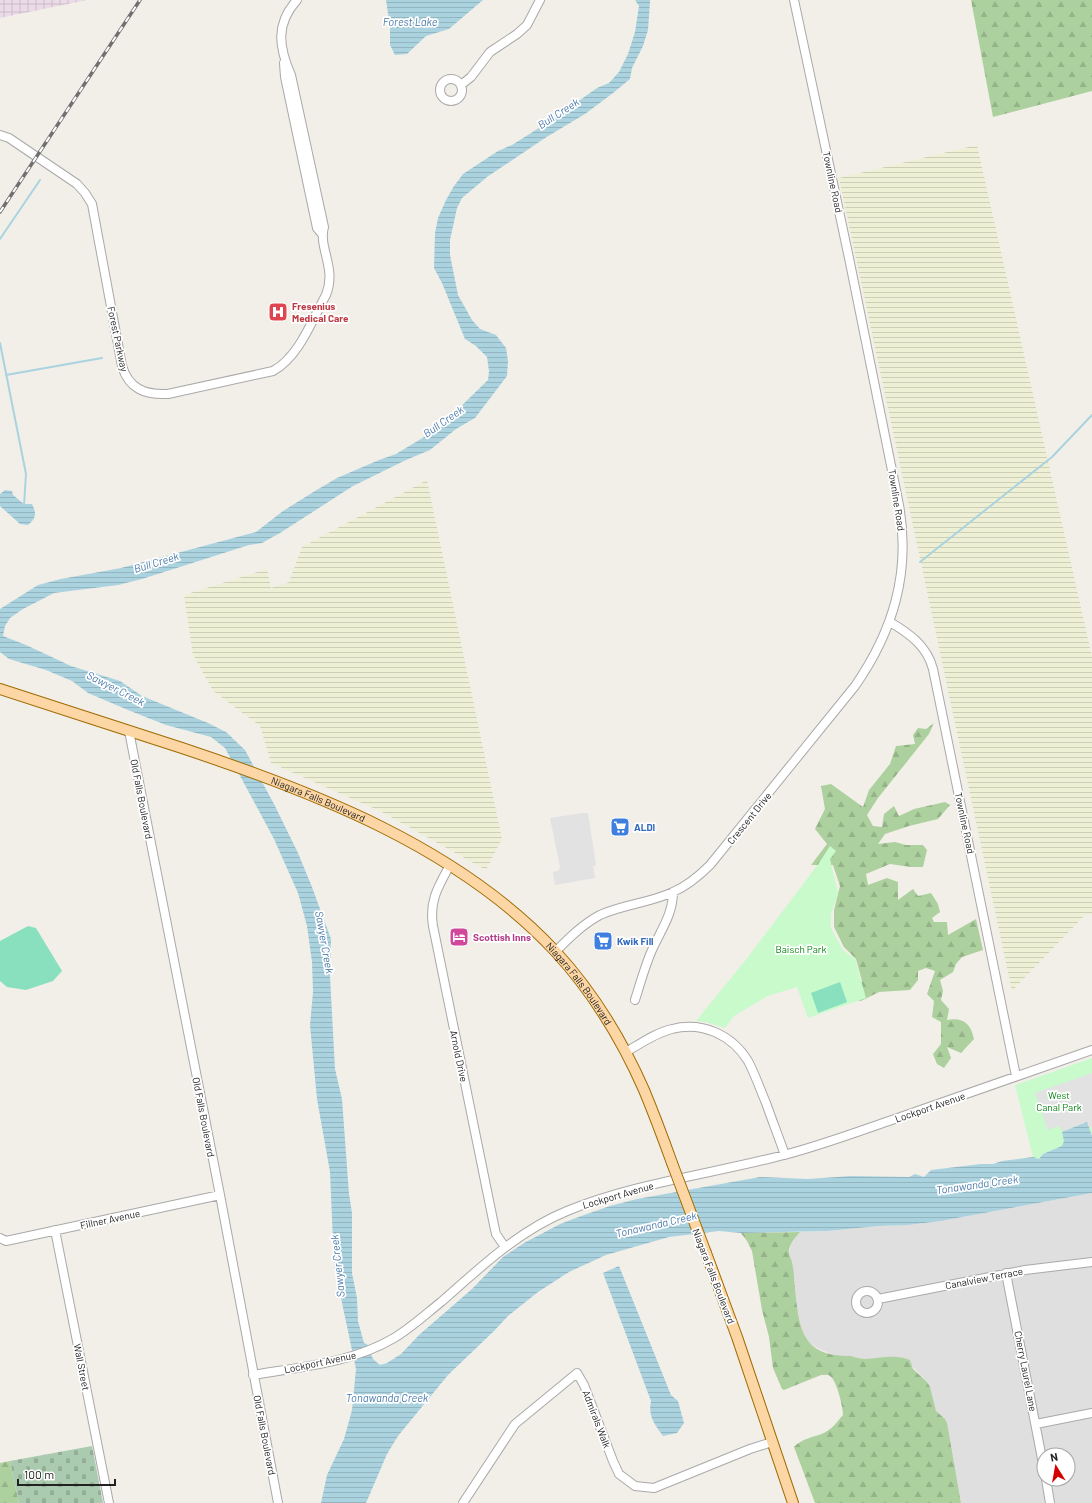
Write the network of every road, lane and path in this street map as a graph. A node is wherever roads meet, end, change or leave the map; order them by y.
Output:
1 (297, 0) edge
2 (540, 0) edge
3 (794, 0) edge
4 (461, 85) dead end
5 (0, 135) edge
6 (890, 622) junction
7 (0, 689) edge
8 (129, 731) junction
9 (450, 865) junction
10 (673, 892) junction
11 (555, 952) junction
12 (635, 1000) dead end
13 (1092, 1050) edge
14 (626, 1052) junction
15 (1016, 1076) junction
16 (785, 1155) junction
17 (220, 1195) junction
18 (55, 1230) junction
19 (0, 1238) edge
20 (505, 1247) junction
21 (1092, 1262) edge
22 (1006, 1273) junction
23 (878, 1299) dead end
24 (253, 1375) junction
25 (1092, 1412) edge
26 (1036, 1424) junction
27 (772, 1442) junction
28 (1040, 1447) edge
29 (1047, 1487) edge
30 (109, 1503) edge
31 (278, 1503) edge
32 (463, 1503) edge
33 (793, 1503) edge
34 (1050, 1503) edge

1 - 5 street, Forest Parkway
2 - 4 street
3 - 6 street, Townline Road
6 - 10 street, Crescent Drive
6 - 15 street, Townline Road
7 - 8 main road, Niagara Falls Boulevard
8 - 9 main road, Niagara Falls Boulevard
8 - 17 street, Old Falls Boulevard
9 - 11 main road, Niagara Falls Boulevard
9 - 20 street, Arnold Drive
10 - 11 street, Crescent Drive
10 - 12 street
11 - 14 main road, Niagara Falls Boulevard
13 - 15 street, Lockport Avenue
14 - 16 street
14 - 27 main road, Niagara Falls Boulevard, bridge
15 - 16 street, Lockport Avenue
16 - 20 street, Lockport Avenue
17 - 18 street, Fillner Avenue
17 - 24 street, Old Falls Boulevard
18 - 19 street, Fillner Avenue
18 - 30 street, Wall Street
20 - 24 street, Lockport Avenue
21 - 22 street, Canalview Terrace
22 - 23 street, Canalview Terrace
22 - 26 street, Cherry Laurel Lane
24 - 31 street, Old Falls Boulevard
25 - 26 street
26 - 28 street, Cherry Laurel Lane
27 - 32 street, Admirals Walk
27 - 33 main road, Niagara Falls Boulevard
29 - 34 street

